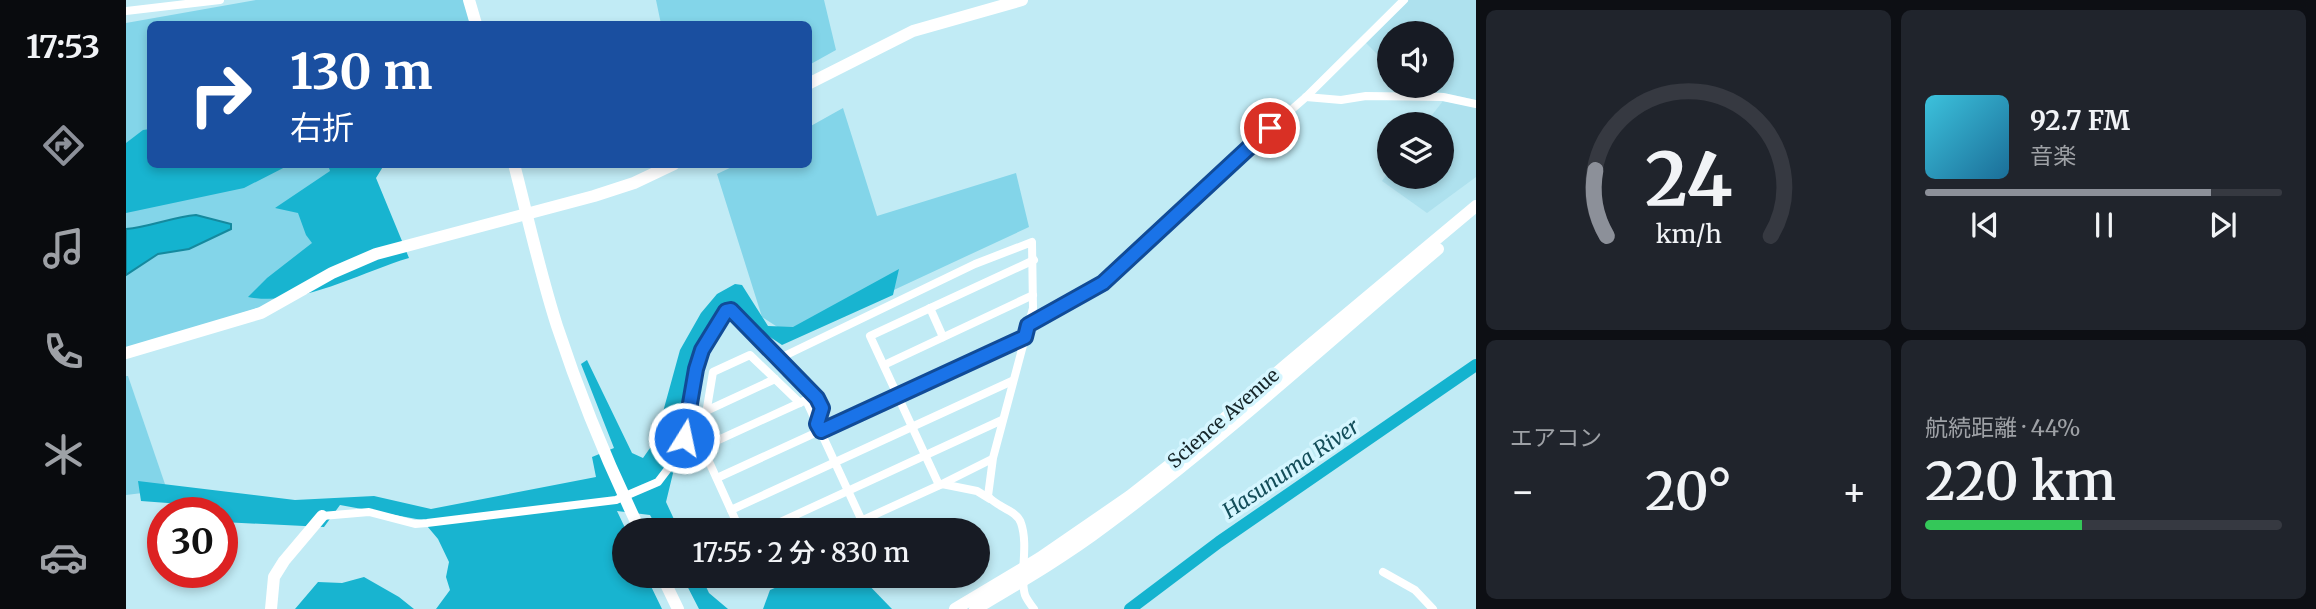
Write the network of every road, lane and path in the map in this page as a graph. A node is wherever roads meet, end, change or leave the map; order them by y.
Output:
1 (220, 0) edge
2 (469, 0) edge
3 (1022, 0) edge
4 (1404, 0) edge
5 (1004, 3) edge
6 (126, 11) edge
7 (475, 21) edge
8 (812, 82) edge
9 (1306, 97) junction
10 (1476, 104) edge
11 (515, 168) edge
12 (666, 168) edge
13 (1476, 206) edge
14 (527, 215) junction
15 (1476, 218) edge
16 (1034, 260) junction
17 (1033, 295) junction
18 (930, 308) junction
19 (1028, 325) junction
20 (943, 337) junction
21 (1025, 337) junction
22 (126, 353) edge
23 (778, 359) junction
24 (884, 365) junction
25 (775, 379) junction
26 (1012, 381) junction
27 (898, 395) junction
28 (800, 403) junction
29 (706, 411) junction
30 (1002, 420) junction
31 (819, 427) junction
32 (912, 427) junction
33 (703, 447) junction
34 (925, 456) junction
35 (992, 460) junction
36 (835, 462) junction
37 (717, 478) junction
38 (940, 485) junction
39 (849, 491) junction
40 (624, 497) junction
41 (990, 500) junction
42 (731, 510) junction
43 (322, 516) joint
44 (634, 518) edge
45 (735, 518) edge
46 (789, 518) edge
47 (861, 518) edge
48 (866, 518) edge
49 (1383, 572) dead end
50 (1025, 573) junction
51 (668, 588) edge
52 (271, 609) edge
53 (678, 609) edge
54 (955, 609) edge
55 (975, 609) edge
56 (1034, 609) edge
57 (1433, 609) edge

1 - 6 street
2 - 7 street
3 - 5 street
4 - 9 street
5 - 8 street
9 - 10 street
9 - 19 street
11 - 14 street
12 - 14 street
13 - 50 street, Science Avenue
14 - 22 street
14 - 40 street
15 - 50 street, Science Avenue
16 - 17 street
16 - 18 street
16 - 23 street
17 - 19 street
17 - 20 street
18 - 20 street
18 - 24 street
19 - 21 street
20 - 24 street
21 - 26 street
21 - 27 street
23 - 31 street
23 - 40 street
24 - 27 street
25 - 28 street
25 - 29 street
25 - 29 street
26 - 30 street
26 - 32 street
27 - 31 street
27 - 32 street
28 - 31 street
28 - 33 street
29 - 33 street
30 - 34 street
30 - 35 street
31 - 36 street
31 - 37 street
32 - 34 street
32 - 36 street
33 - 37 street
34 - 38 street
34 - 39 street
35 - 38 street
35 - 41 street
36 - 39 street
36 - 42 street
37 - 42 street
38 - 41 street
38 - 48 street
39 - 46 street
39 - 47 street
40 - 43 street
40 - 44 street
41 - 50 street
42 - 45 street
43 - 52 street
49 - 57 street
50 - 54 street, Science Avenue
50 - 55 street, Science Avenue
50 - 56 street
51 - 53 street

